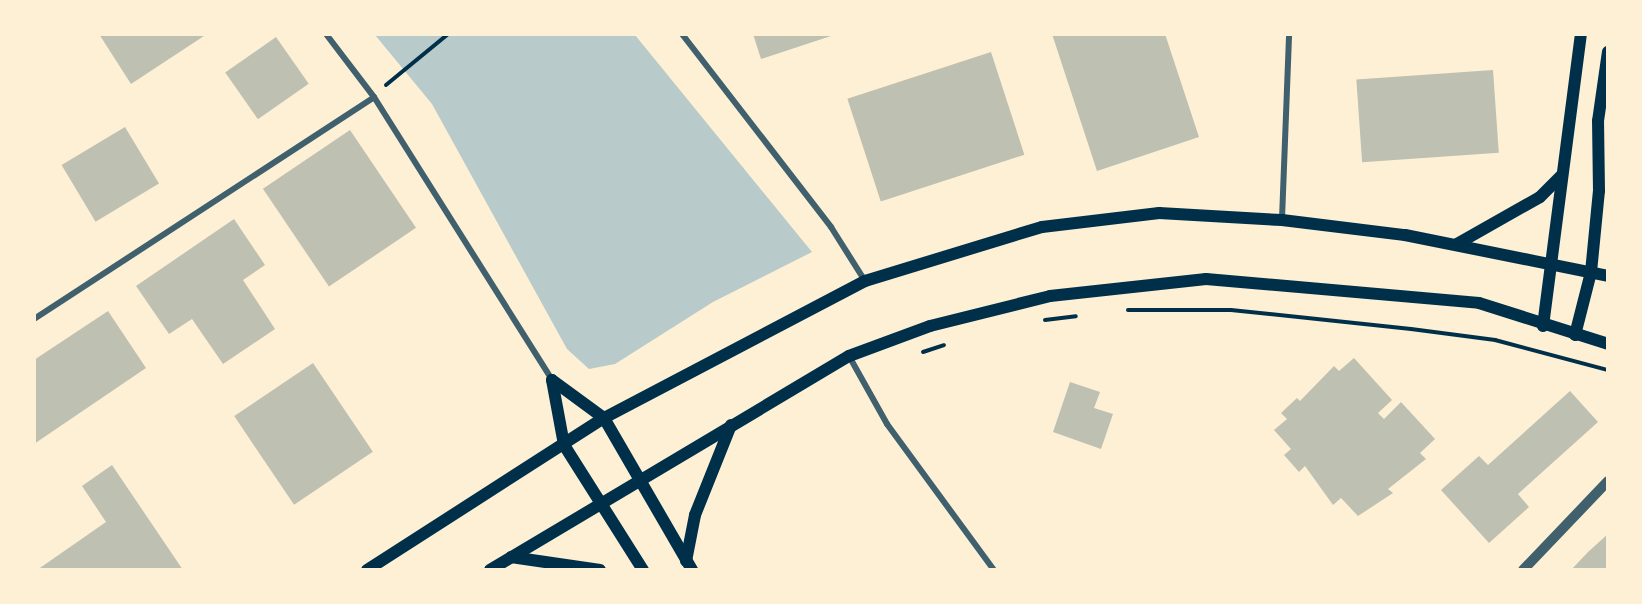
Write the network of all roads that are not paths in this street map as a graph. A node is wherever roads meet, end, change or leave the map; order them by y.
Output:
1 (326, 34) edge
2 (682, 34) edge
3 (1289, 34) edge
4 (1581, 34) edge
5 (1608, 52) edge
6 (374, 97) junction
7 (1561, 176) junction
8 (1599, 191) junction
9 (1608, 207) edge
10 (1282, 220) junction
11 (1457, 244) junction
12 (1552, 263) junction
13 (1591, 272) junction
14 (1608, 276) edge
15 (865, 281) junction
16 (34, 319) edge
17 (1543, 326) junction
18 (1575, 334) junction
19 (1608, 344) edge
20 (849, 356) junction
21 (552, 380) junction
22 (604, 418) junction
23 (731, 425) junction
24 (564, 445) junction
25 (640, 480) junction
26 (1608, 481) edge
27 (600, 503) junction
28 (511, 557) junction
29 (689, 565) edge
30 (367, 570) edge
31 (490, 570) edge
32 (600, 570) edge
33 (643, 570) edge
34 (994, 570) edge
35 (1523, 570) edge

1 - 6 street
2 - 15 street
3 - 10 street
4 - 7 main road
5 - 8 main road
6 - 16 street
6 - 21 street
7 - 11 main road
7 - 12 main road
8 - 9 main road
8 - 13 main road
10 - 11 main road
10 - 15 main road
11 - 12 main road
12 - 13 main road
12 - 17 main road
13 - 14 main road
13 - 18 main road
15 - 22 main road
17 - 18 main road
17 - 20 main road
18 - 19 main road
20 - 23 main road
20 - 34 street
21 - 22 main road
21 - 24 main road
22 - 24 main road
22 - 25 main road
23 - 25 main road
23 - 29 main road
24 - 27 main road
24 - 30 main road
25 - 27 main road
25 - 29 main road
26 - 35 street
27 - 28 main road
27 - 33 main road
28 - 31 main road
28 - 32 main road

